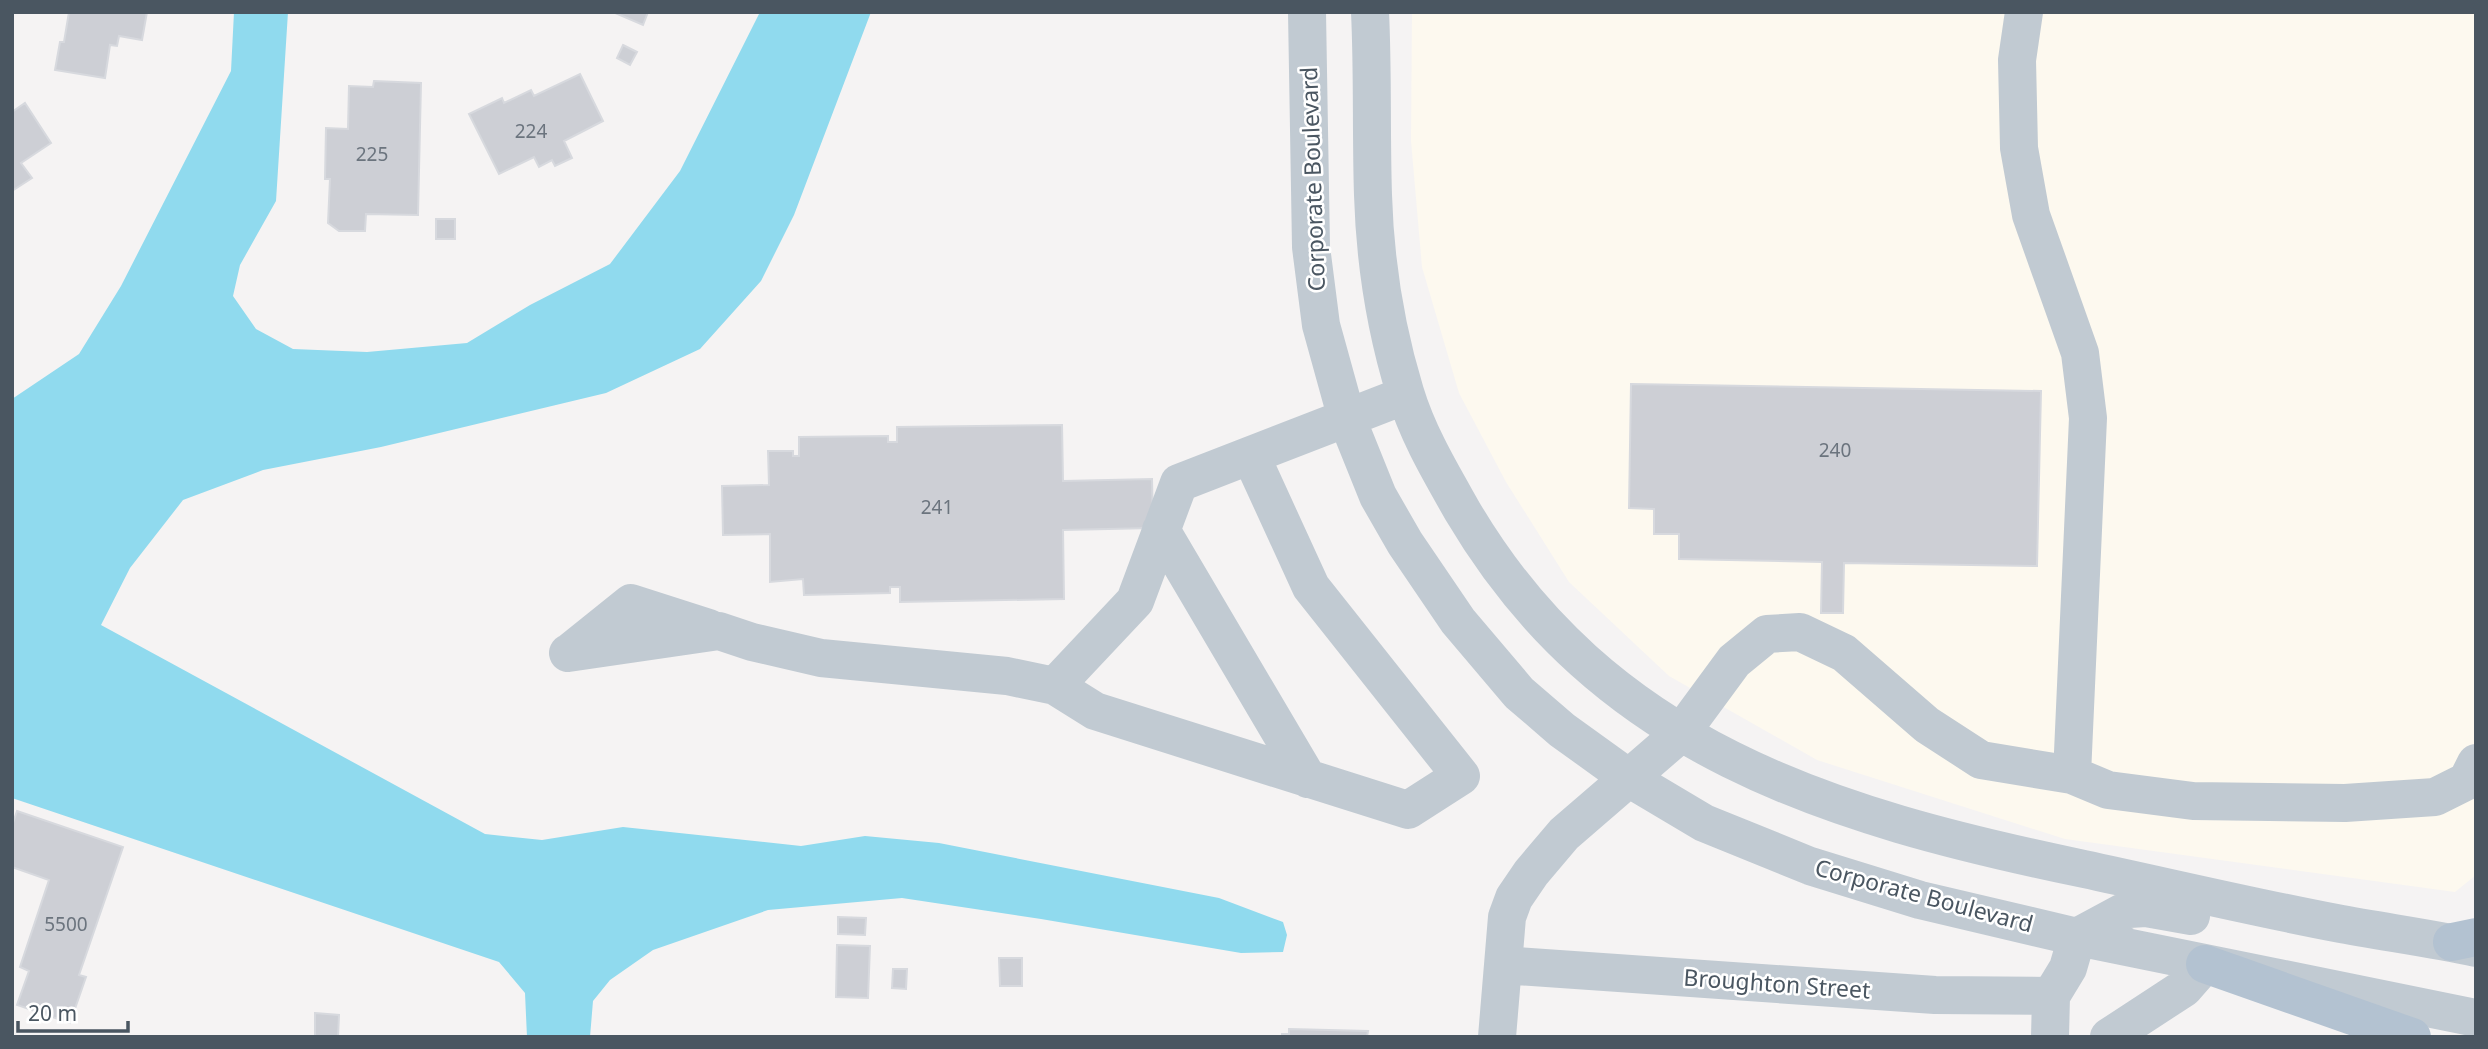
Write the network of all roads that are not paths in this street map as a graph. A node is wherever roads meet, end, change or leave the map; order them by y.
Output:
1 (1307, 12) edge
2 (1370, 12) edge
3 (2024, 12) edge
4 (1406, 395) junction
5 (1347, 419) junction
6 (1251, 456) junction
7 (1161, 530) junction
8 (719, 631) dead end
9 (1055, 686) junction
10 (1681, 733) junction
11 (2476, 763) edge
12 (2072, 775) junction
13 (1308, 779) junction
14 (1630, 779) junction
15 (2336, 923) junction
16 (2077, 937) junction
17 (2468, 942) edge
18 (2205, 964) junction
19 (1503, 965) junction
20 (2051, 996) junction
21 (2476, 1018) edge
22 (1497, 1037) edge
23 (2050, 1037) edge
24 (2109, 1037) edge
25 (2412, 1037) edge

1 - 5 street, Corporate Boulevard
2 - 4 street
3 - 12 street
4 - 5 street
4 - 10 street
5 - 6 street
5 - 14 street, Corporate Boulevard
6 - 7 street
6 - 13 street
7 - 9 street
7 - 13 street
8 - 9 street
9 - 13 street
10 - 12 street
10 - 14 street
10 - 15 street
11 - 12 street
14 - 16 street, Corporate Boulevard
14 - 19 street
15 - 16 street
15 - 17 street
16 - 18 street, Corporate Boulevard
16 - 20 street
18 - 21 street, Corporate Boulevard
18 - 24 street
18 - 25 main road
19 - 20 street, Broughton Street
19 - 22 street
20 - 23 street

